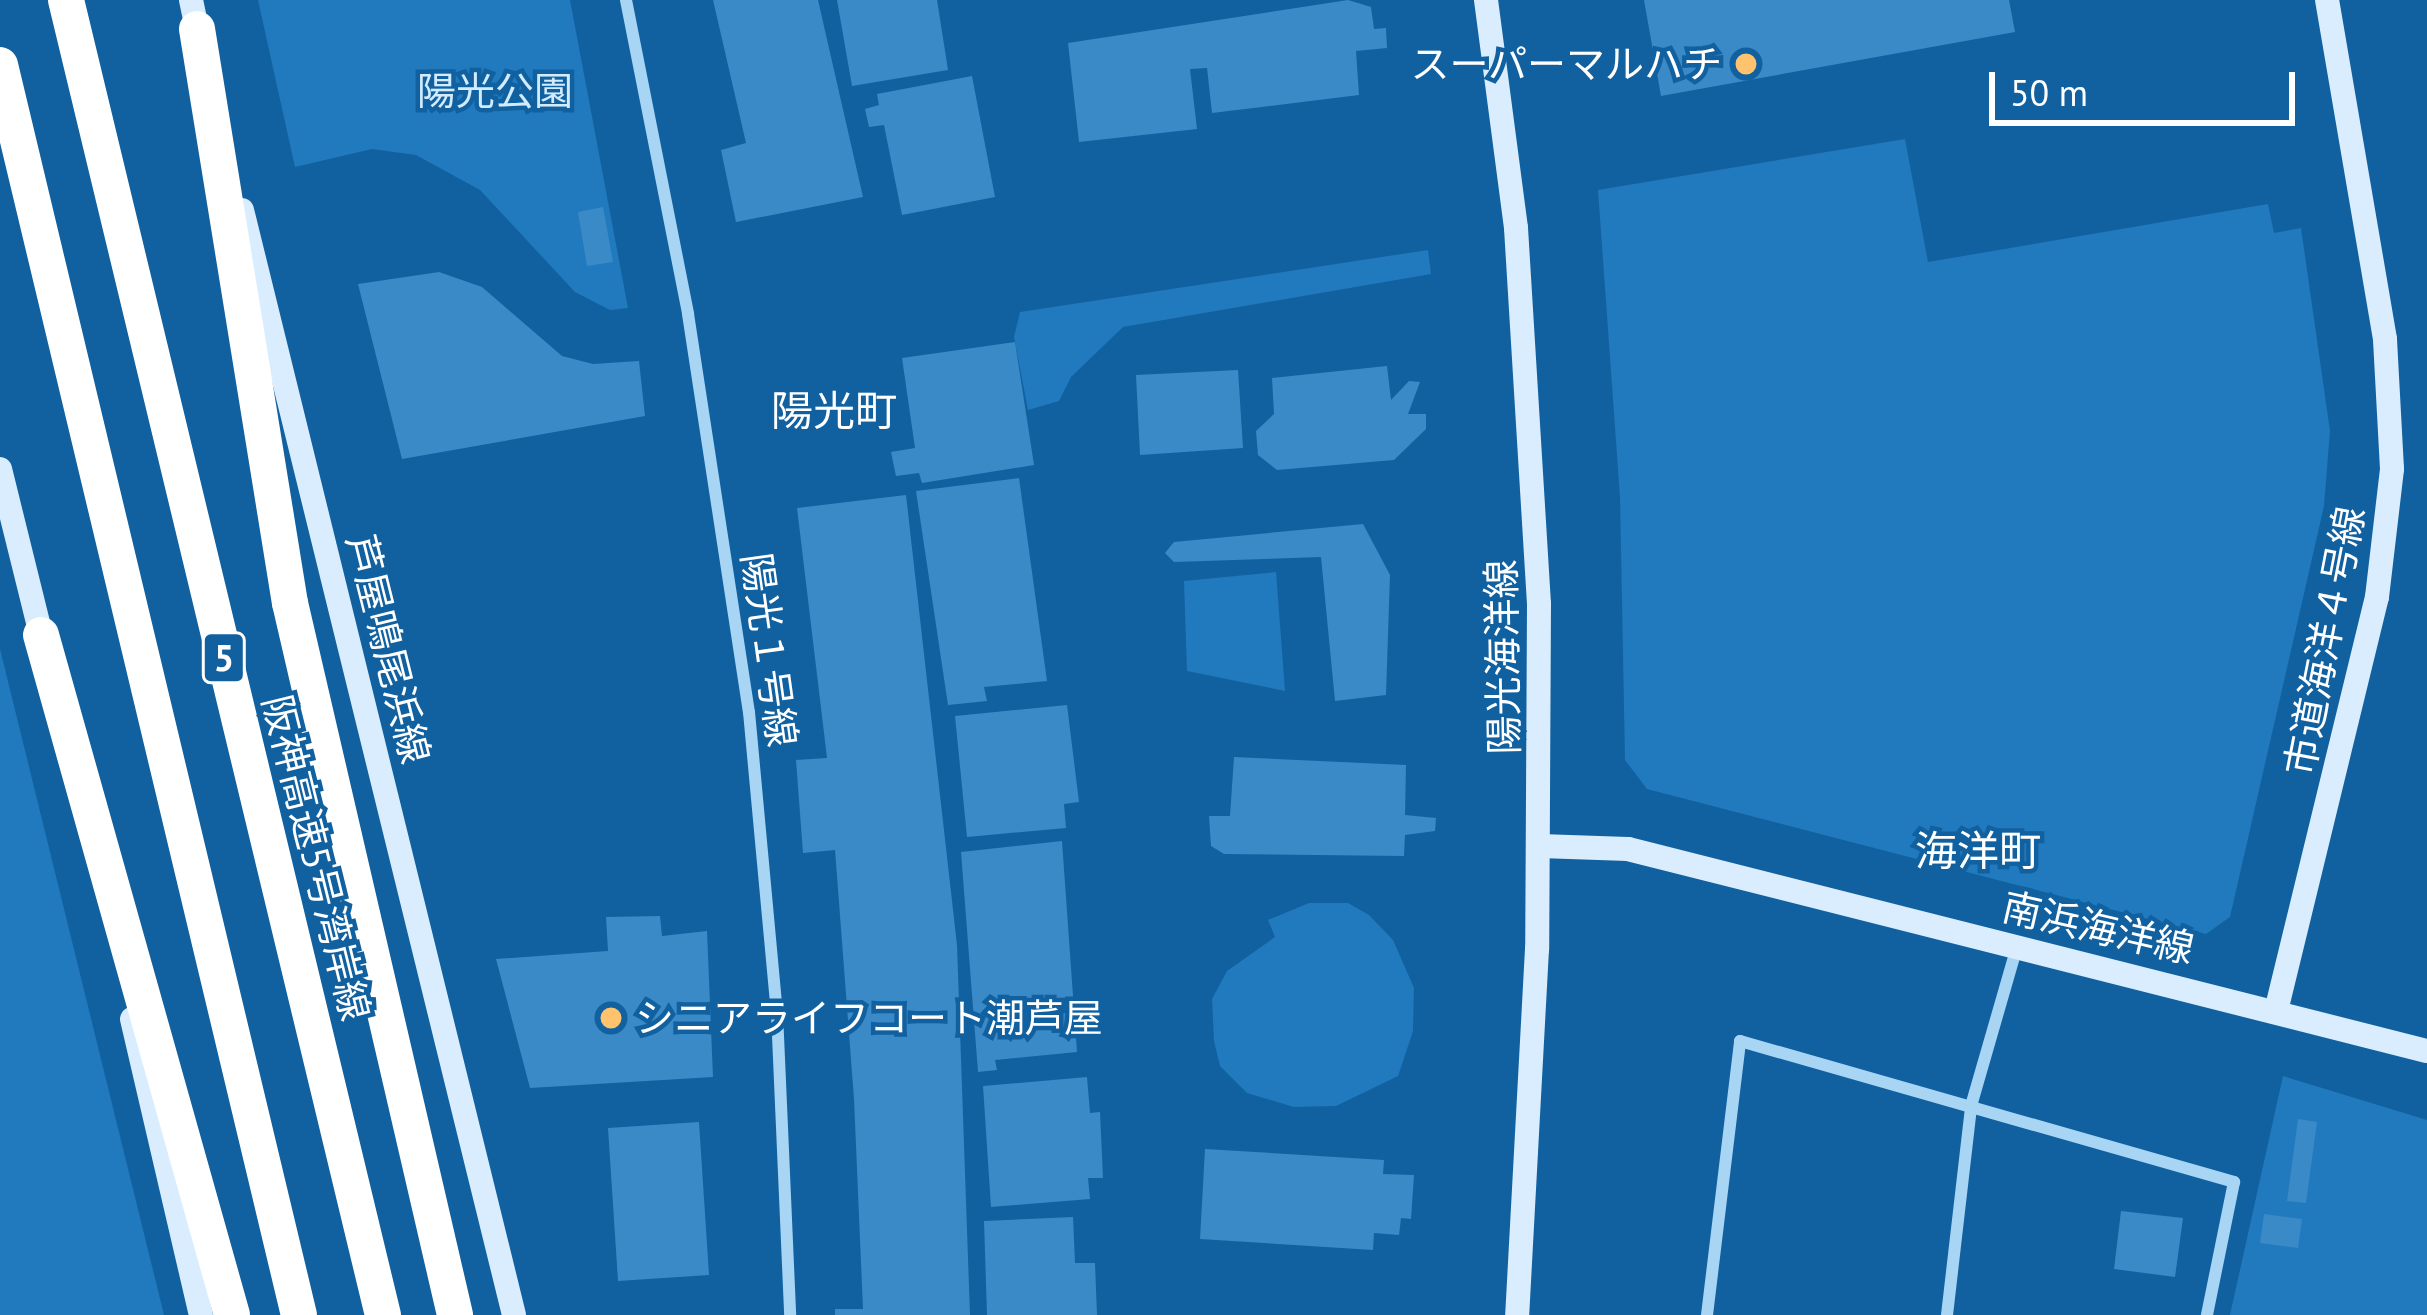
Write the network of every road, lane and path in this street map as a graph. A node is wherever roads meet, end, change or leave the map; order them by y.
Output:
1 (66, 0) edge
2 (626, 0) edge
3 (1486, 0) edge
4 (2327, 0) edge
5 (194, 15) edge
6 (0, 65) edge
7 (0, 469) edge
8 (41, 635) junction
9 (1540, 846) junction
10 (2017, 947) junction
11 (2277, 1007) junction
12 (2427, 1051) edge
13 (1971, 1106) junction
14 (201, 1315) edge
15 (232, 1315) edge
16 (298, 1315) edge
17 (383, 1315) edge
18 (455, 1315) edge
19 (514, 1315) edge
20 (790, 1315) edge
21 (1517, 1315) edge
22 (1707, 1315) edge
23 (1948, 1315) edge
24 (2207, 1315) edge

1 - 17 highway, 阪神高速5号湾岸線 / 5
2 - 20 street, 陽光１号線
3 - 9 street, 陽光海洋線
4 - 11 street, 市道海洋４号線
5 - 18 highway, 5
5 - 19 street, 芦屋鳴尾浜線
6 - 16 highway, 5
7 - 8 street
8 - 14 street
8 - 15 highway
9 - 10 street, 南浜海洋線
9 - 21 street, 陽光海洋線
10 - 11 street, 南浜海洋線
10 - 13 street
11 - 12 street, 南浜海洋線
13 - 22 street
13 - 23 street
13 - 24 street

